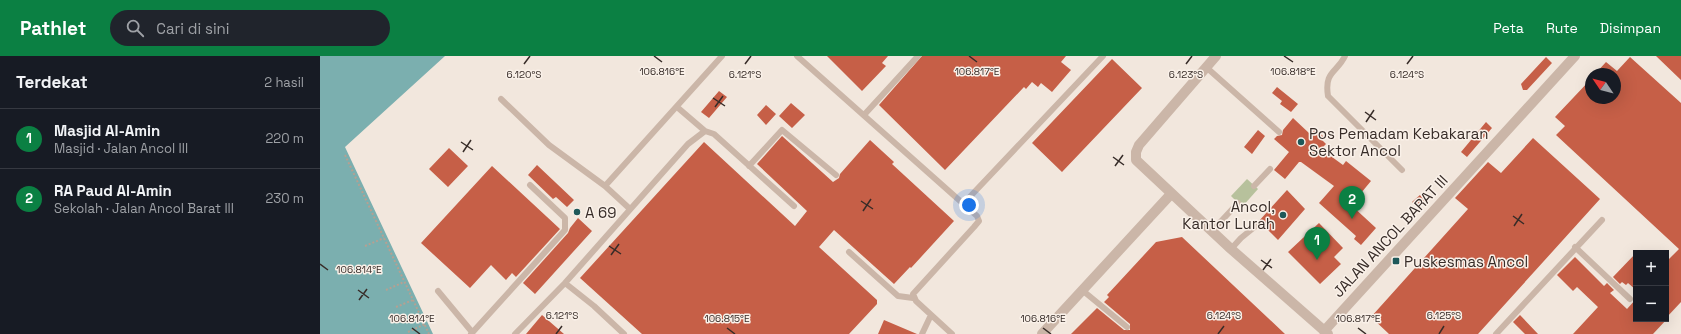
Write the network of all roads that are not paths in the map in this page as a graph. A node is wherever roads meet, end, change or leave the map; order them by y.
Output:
1 (722, 56) edge
2 (797, 56) edge
3 (918, 56) edge
4 (1103, 56) edge
5 (1216, 56) edge
6 (1345, 56) edge
7 (1576, 56) edge
8 (1206, 67) junction
9 (500, 99) dead end
10 (677, 106) junction
11 (864, 115) junction
12 (704, 131) junction
13 (1279, 132) dead end
14 (749, 166) junction
15 (1270, 169) dead end
16 (1402, 170) dead end
17 (836, 175) dead end
18 (530, 185) dead end
19 (605, 186) junction
20 (1254, 186) dead end
21 (1171, 194) junction
22 (964, 203) junction
23 (1238, 203) dead end
24 (794, 206) dead end
25 (630, 209) junction
26 (1602, 220) dead end
27 (1257, 225) dead end
28 (1212, 231) junction
29 (1575, 247) junction
30 (1231, 249) junction
31 (849, 252) dead end
32 (565, 283) junction
33 (1082, 290) junction
34 (438, 291) dead end
35 (913, 298) junction
36 (1630, 299) dead end
37 (931, 316) junction
38 (1127, 327) dead end
39 (1326, 332) edge
40 (472, 333) edge
41 (515, 334) edge
42 (624, 334) edge
43 (922, 334) edge
44 (952, 334) edge
45 (1042, 334) edge
46 (1496, 334) edge

1 - 10 lane
2 - 11 lane
3 - 11 lane
4 - 22 lane
5 - 8 street
6 - 16 lane
7 - 39 street, JALAN ANCOL BARAT III
8 - 13 lane
8 - 21 street
9 - 19 lane
10 - 12 lane
10 - 19 lane
11 - 22 lane
12 - 14 lane
12 - 25 lane
14 - 17 lane
14 - 24 lane
15 - 20 lane
18 - 40 lane
19 - 25 lane
21 - 28 street
21 - 33 street
22 - 35 lane
23 - 28 lane
25 - 32 lane
26 - 29 lane
27 - 30 lane
28 - 30 street
29 - 36 lane
29 - 46 lane
30 - 39 street
31 - 35 lane
32 - 41 lane
32 - 42 lane
33 - 38 lane
33 - 45 street
34 - 40 lane
35 - 37 lane
37 - 43 lane
37 - 44 lane

